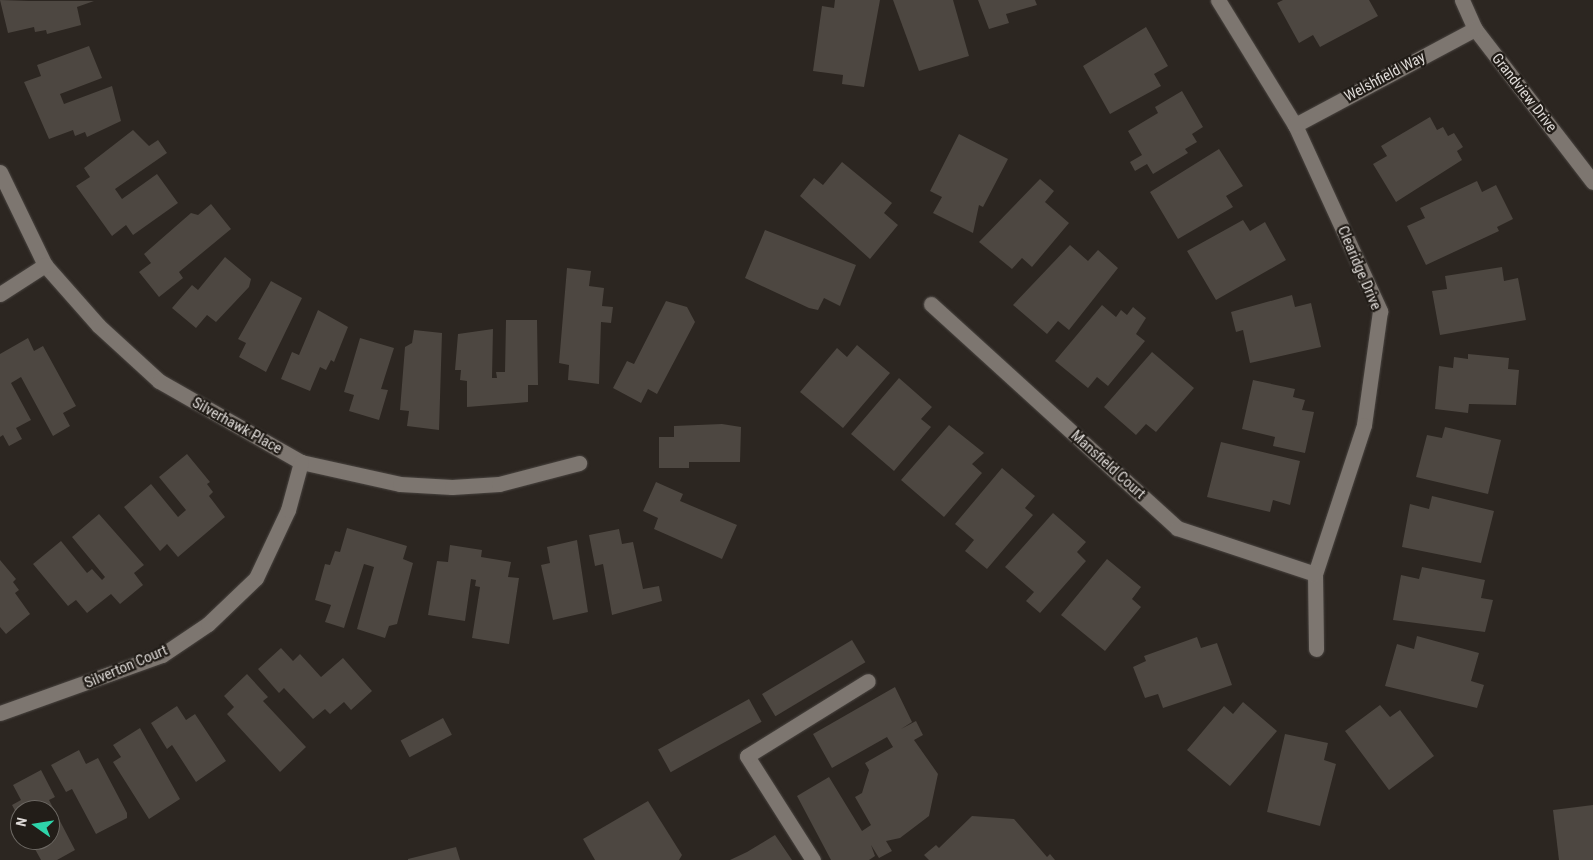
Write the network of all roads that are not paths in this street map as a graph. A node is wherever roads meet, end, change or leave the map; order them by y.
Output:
1 (1218, 0) edge
2 (1462, 0) edge
3 (1475, 29) junction
4 (1295, 124) junction
5 (0, 172) edge
6 (1593, 182) edge
7 (45, 265) junction
8 (0, 294) edge
9 (931, 304) dead end
10 (301, 462) junction
11 (579, 463) dead end
12 (1316, 574) junction
13 (1316, 649) dead end
14 (868, 681) dead end
15 (0, 713) edge
16 (813, 860) edge

1 - 4 street, Clearidge Drive
2 - 3 street, Grandview Drive
3 - 4 street, Welshfield Way
3 - 6 street, Grandview Drive
4 - 12 street, Clearidge Drive
5 - 7 street, Silverhawk Place
7 - 8 street
7 - 10 street, Silverhawk Place
9 - 12 street, Mansfield Court
10 - 11 street, Silverhawk Place
10 - 15 street, Silverton Court
12 - 13 street, Clearidge Drive
14 - 16 street

